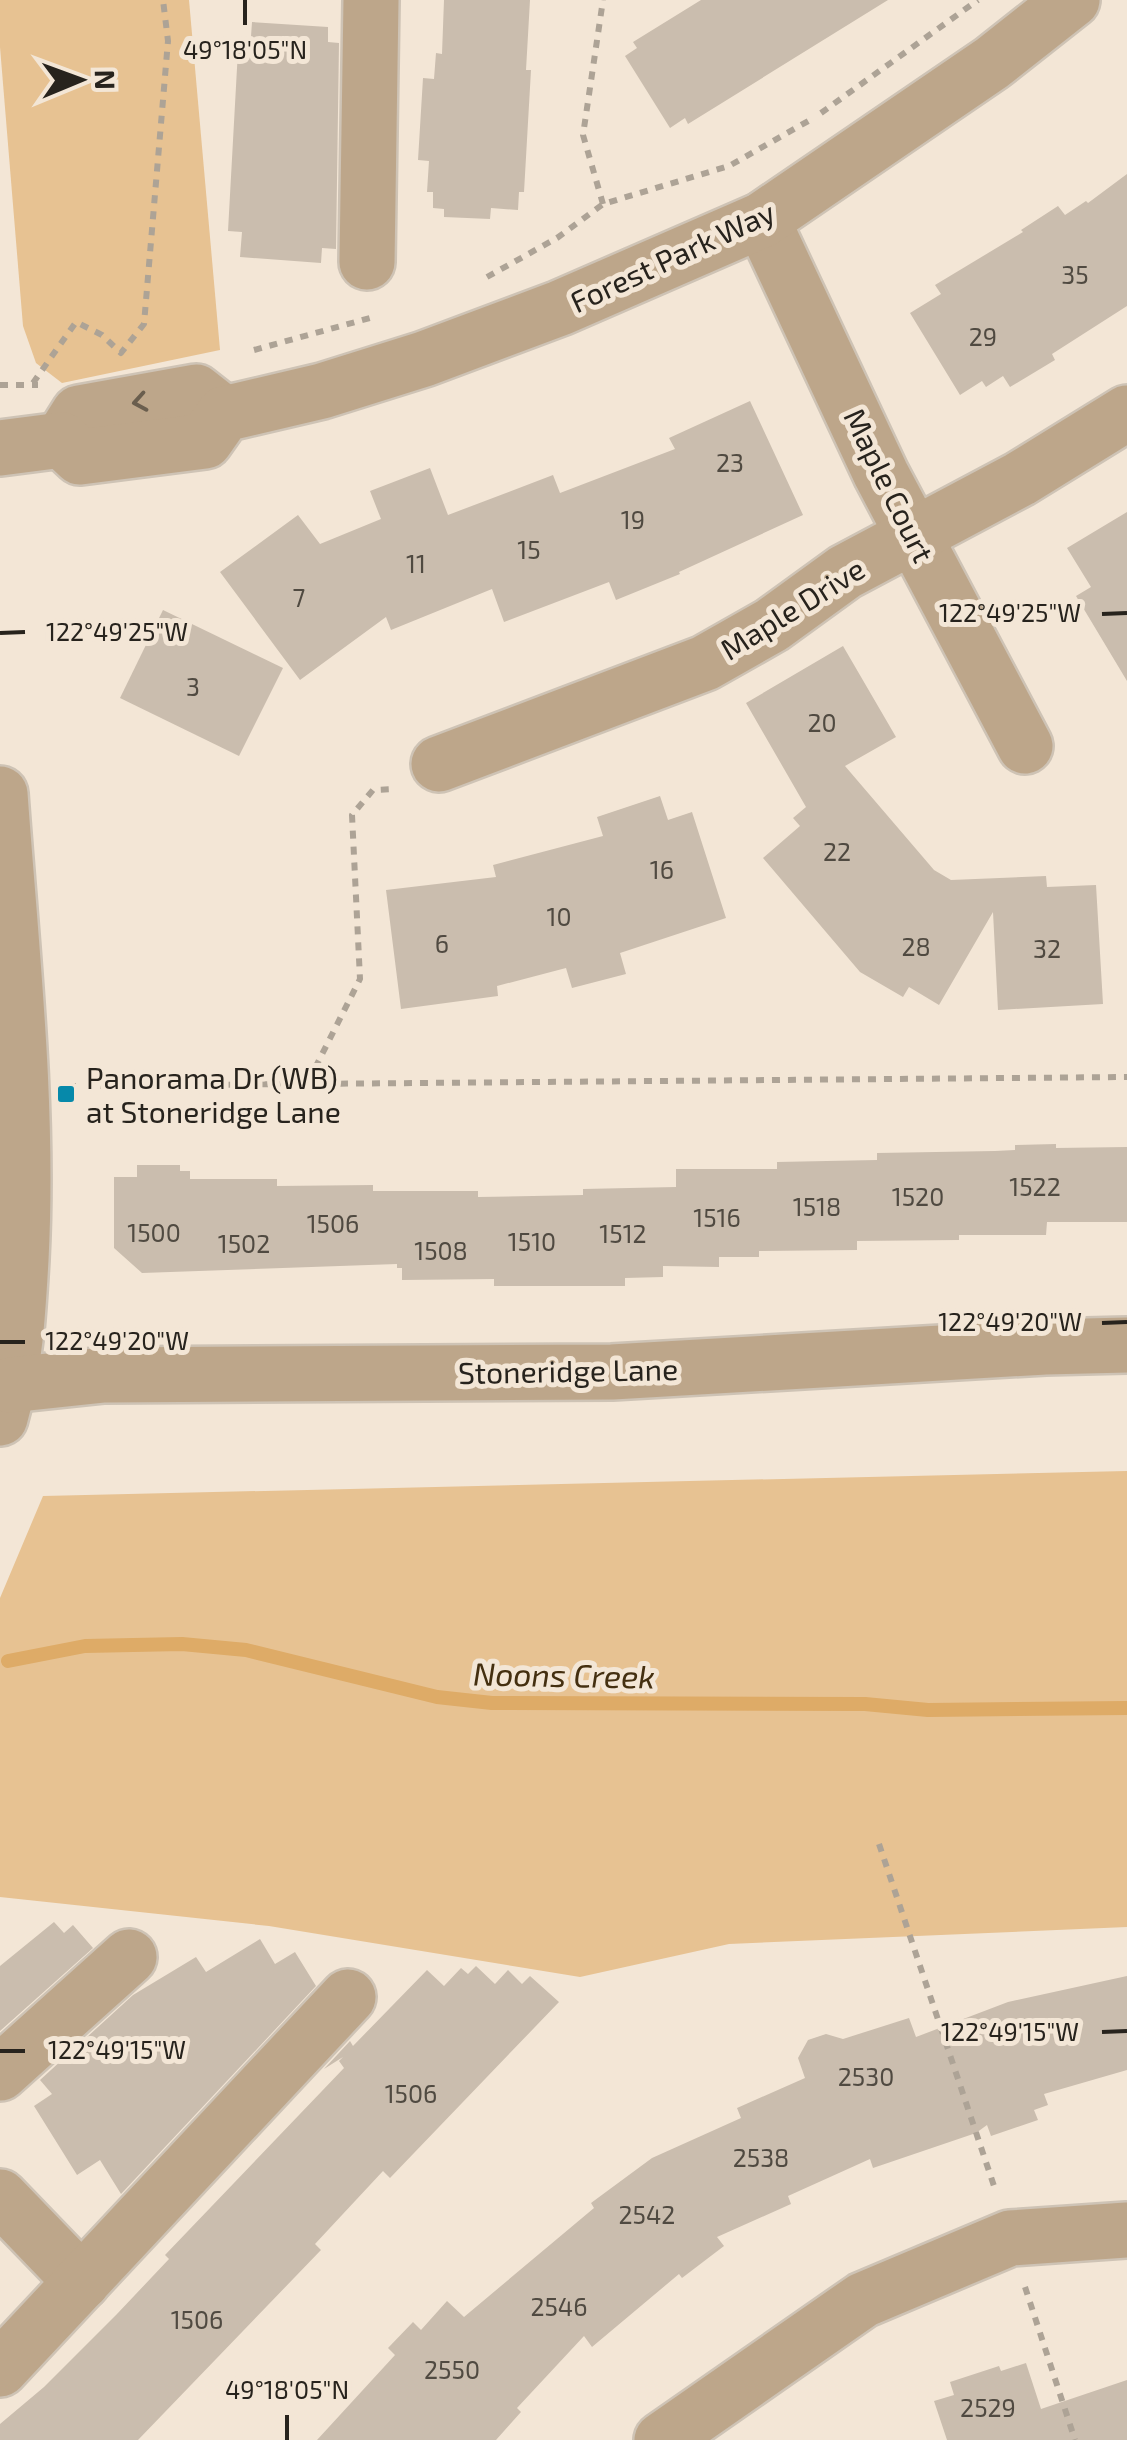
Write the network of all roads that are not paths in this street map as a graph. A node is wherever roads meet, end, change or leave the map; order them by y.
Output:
1 (372, 0) edge
2 (1072, 0) edge
3 (762, 220) junction
4 (366, 262) dead end
5 (1127, 413) edge
6 (0, 448) edge
7 (914, 536) junction
8 (1026, 746) dead end
9 (438, 764) road end
10 (0, 794) edge
11 (1127, 1346) edge
12 (5, 1402) edge
13 (129, 1957) dead end
14 (348, 1997) dead end
15 (0, 2073) edge
16 (0, 2197) edge
17 (1127, 2230) edge
18 (82, 2282) junction
19 (0, 2370) edge
20 (662, 2440) edge

1 - 4 street
2 - 3 street, Forest Park Way
3 - 6 street, Forest Park Way
3 - 7 street, Maple Court
5 - 7 street, Maple Drive
7 - 8 street, Maple Court
7 - 9 street, Maple Drive
10 - 12 street
11 - 12 street, Stoneridge Lane
13 - 15 street
14 - 18 street
16 - 18 street
17 - 20 street
18 - 19 street

